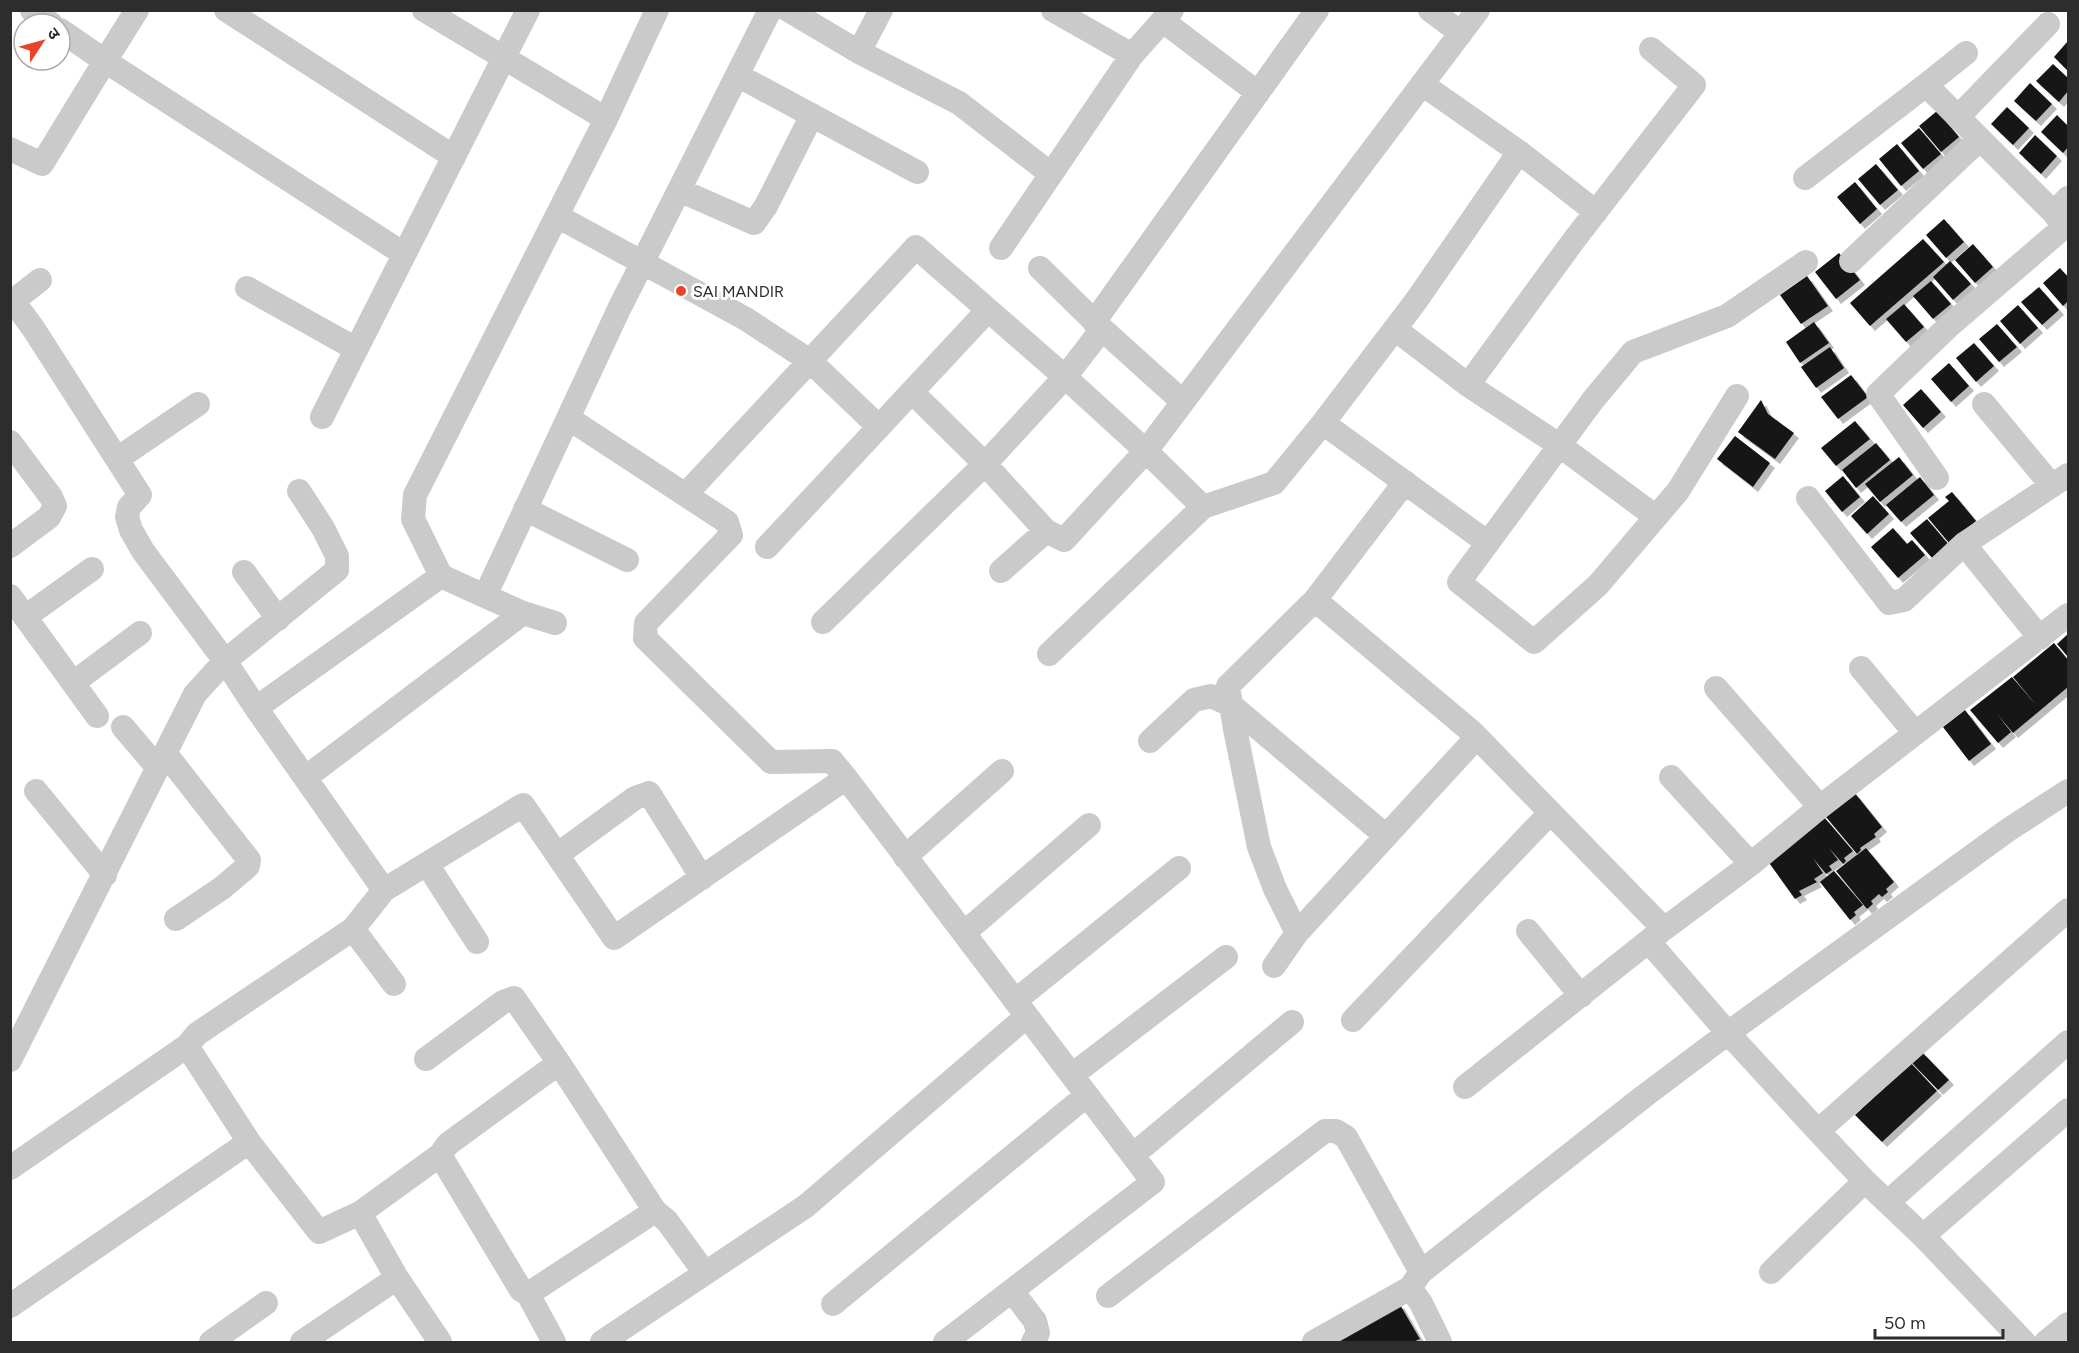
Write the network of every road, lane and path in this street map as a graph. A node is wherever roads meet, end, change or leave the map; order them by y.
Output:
1 (137, 10) edge
2 (226, 10) edge
3 (424, 10) edge
4 (528, 10) edge
5 (657, 10) edge
6 (770, 10) edge
7 (788, 10) edge
8 (881, 10) edge
9 (1053, 10) edge
10 (1317, 10) edge
11 (1430, 10) edge
12 (1478, 10) edge
13 (1168, 16) edge
14 (2048, 24) dead end
15 (1461, 33) junction
16 (72, 38) edge
17 (1651, 49) dead end
18 (859, 52) junction
19 (1966, 53) dead end
20 (1132, 55) junction
21 (504, 58) junction
22 (105, 61) junction
23 (737, 75) junction
24 (1422, 84) junction
25 (1926, 85) junction
26 (1258, 93) junction
27 (812, 115) junction
28 (1958, 117) junction
29 (606, 119) junction
30 (1980, 139) junction
31 (10, 149) edge
32 (1519, 152) junction
33 (453, 157) junction
34 (917, 171) dead end
35 (1051, 174) junction
36 (1806, 178) dead end
37 (679, 190) junction
38 (2061, 205) edge
39 (1596, 212) junction
40 (557, 216) junction
41 (1001, 248) dead end
42 (404, 254) junction
43 (1851, 261) dead end
44 (1806, 262) dead end
45 (643, 263) junction
46 (1040, 268) dead end
47 (40, 280) dead end
48 (247, 288) dead end
49 (12, 302) edge
50 (988, 310) junction
51 (1098, 325) junction
52 (1395, 329) junction
53 (356, 349) junction
54 (810, 361) junction
55 (1065, 377) junction
56 (1468, 385) junction
57 (912, 392) junction
58 (1737, 396) dead end
59 (1183, 402) junction
60 (198, 404) dead end
61 (1984, 404) dead end
62 (322, 417) dead end
63 (568, 418) junction
64 (1323, 423) junction
65 (879, 427) junction
66 (10, 442) edge
67 (1559, 445) junction
68 (1146, 451) junction
69 (117, 459) junction
70 (985, 464) junction
71 (1937, 478) dead end
72 (2060, 480) edge
73 (1404, 482) junction
74 (299, 491) dead end
75 (686, 494) junction
76 (1808, 498) dead end
77 (1203, 507) junction
78 (525, 509) junction
79 (1656, 517) junction
80 (1046, 531) junction
81 (1488, 543) junction
82 (1964, 544) junction
83 (10, 546) edge
84 (767, 547) dead end
85 (627, 560) dead end
86 (92, 569) dead end
87 (1001, 571) dead end
88 (244, 572) dead end
89 (441, 576) junction
90 (10, 596) edge
91 (485, 596) junction
92 (1315, 600) junction
93 (523, 613) junction
94 (2068, 615) edge
95 (25, 617) junction
96 (278, 619) junction
97 (823, 622) dead end
98 (555, 623) dead end
99 (140, 633) dead end
100 (2040, 638) junction
101 (1049, 654) dead end
102 (225, 662) junction
103 (1861, 668) dead end
104 (73, 683) junction
105 (1716, 688) dead end
106 (1231, 705) junction
107 (256, 708) junction
108 (97, 716) dead end
109 (123, 727) dead end
110 (1915, 733) junction
111 (1476, 737) junction
112 (1150, 741) dead end
113 (161, 760) junction
114 (1002, 771) dead end
115 (1671, 777) dead end
116 (305, 778) junction
117 (846, 778) junction
118 (2068, 790) edge
119 (36, 791) dead end
120 (1820, 807) junction
121 (1550, 813) junction
122 (1089, 825) dead end
123 (1386, 836) junction
124 (557, 855) junction
125 (905, 856) junction
126 (427, 864) junction
127 (1751, 864) junction
128 (1179, 868) dead end
129 (105, 875) junction
130 (702, 878) junction
131 (384, 891) junction
132 (2068, 910) edge
133 (176, 919) dead end
134 (353, 929) junction
135 (1528, 932) dead end
136 (964, 933) junction
137 (1297, 933) junction
138 (1657, 935) junction
139 (477, 942) dead end
140 (1226, 957) dead end
141 (1274, 966) dead end
142 (394, 984) dead end
143 (1581, 996) junction
144 (1021, 1009) junction
145 (1353, 1020) dead end
146 (1292, 1022) dead end
147 (17, 1026) edge
148 (1728, 1034) junction
149 (2068, 1042) edge
150 (186, 1046) junction
151 (426, 1059) dead end
152 (10, 1060) edge
153 (559, 1063) junction
154 (1072, 1076) junction
155 (1465, 1087) dead end
156 (1087, 1095) junction
157 (2068, 1110) edge
158 (1818, 1131) junction
159 (249, 1142) junction
160 (440, 1155) junction
161 (1133, 1155) junction
162 (10, 1168) edge
163 (1864, 1181) junction
164 (1888, 1202) junction
165 (654, 1210) junction
166 (360, 1213) junction
167 (1923, 1236) junction
168 (1772, 1272) dead end
169 (705, 1274) junction
170 (397, 1278) junction
171 (1415, 1280) junction
172 (1012, 1291) junction
173 (528, 1294) junction
174 (1108, 1296) dead end
175 (266, 1303) dead end
176 (833, 1304) dead end
177 (10, 1306) edge
178 (2068, 1324) edge
179 (211, 1342) edge
180 (302, 1342) edge
181 (440, 1342) edge
182 (554, 1342) edge
183 (602, 1342) edge
184 (945, 1342) edge
185 (1033, 1342) edge
186 (1314, 1342) edge
187 (1440, 1342) edge
188 (2024, 1342) edge
189 (2046, 1342) edge

1 - 22 street
2 - 33 street
3 - 21 street
4 - 21 street
5 - 29 street
6 - 23 street
7 - 18 street
8 - 18 street
9 - 20 street
10 - 26 street
11 - 15 street
12 - 15 street
13 - 20 street
13 - 26 street
14 - 28 street
15 - 24 street
16 - 22 street
17 - 39 street
18 - 35 street
19 - 25 street
20 - 35 street
21 - 29 street
21 - 33 street
22 - 31 street
22 - 42 street
23 - 27 street
23 - 37 street
24 - 32 street
24 - 59 street
25 - 28 street
25 - 36 street
26 - 51 street
27 - 34 street
27 - 37 street
28 - 30 street
29 - 40 street
30 - 38 street
30 - 43 street
32 - 39 street
32 - 52 street
33 - 42 street
35 - 41 street
37 - 45 street
38 - 71 street
39 - 56 street
40 - 45 street
40 - 89 street
42 - 53 street
44 - 67 street
45 - 54 street
45 - 63 street
46 - 51 street
47 - 49 street
48 - 53 street
49 - 69 street
50 - 54 street
50 - 55 street
50 - 57 street
51 - 55 street
51 - 59 street
52 - 56 street
52 - 64 street
53 - 62 street
54 - 65 street
54 - 75 street
55 - 68 street
55 - 70 street
56 - 67 street
57 - 65 street
57 - 70 street
58 - 79 street
59 - 68 street
60 - 69 street
61 - 72 street
63 - 75 street
63 - 78 street
64 - 73 street
64 - 77 street
65 - 84 street
66 - 83 street
67 - 79 street
67 - 81 street
68 - 77 street
68 - 80 street
69 - 102 street
70 - 80 street
70 - 97 street
72 - 82 street
73 - 81 street
73 - 92 street
74 - 96 street
75 - 117 street
76 - 82 street
77 - 101 street
78 - 85 street
78 - 91 street
79 - 81 street
80 - 87 street
82 - 100 street
86 - 95 street
88 - 96 street
89 - 91 street
89 - 107 street
90 - 95 street
91 - 93 street
92 - 106 street
92 - 111 street
93 - 98 street
93 - 116 street
94 - 100 street
95 - 104 street
96 - 102 street
99 - 104 street
100 - 110 street
102 - 107 street
102 - 113 street
103 - 110 street
104 - 108 street
105 - 120 street
106 - 112 street
106 - 123 street
106 - 137 street
107 - 116 street
109 - 113 street
110 - 120 street
111 - 121 street
111 - 123 street
113 - 129 street
113 - 133 street
114 - 125 street
115 - 127 street
116 - 131 street
117 - 125 street
117 - 130 street
118 - 148 street
119 - 129 street
120 - 127 street
121 - 138 street
121 - 145 street
122 - 136 street
123 - 137 street
124 - 126 street
124 - 130 street
124 - 130 street
125 - 136 street
126 - 131 street
126 - 139 street
127 - 138 street
128 - 144 street
129 - 147 street
131 - 134 street
132 - 158 street
134 - 142 street
134 - 150 street
135 - 143 street
136 - 144 street
137 - 141 street
138 - 143 street
138 - 148 street
140 - 154 street
143 - 155 street
144 - 154 street
144 - 169 street
146 - 161 street
147 - 152 street
148 - 158 street
148 - 171 street
149 - 164 street
150 - 159 street
150 - 162 street
151 - 153 street
153 - 160 street
153 - 165 street
154 - 156 street
156 - 161 street
156 - 176 street
157 - 167 street
158 - 163 street
159 - 166 street
159 - 177 street
160 - 166 street
160 - 173 street
161 - 172 street
163 - 164 street
163 - 168 street
164 - 167 street
165 - 169 street
165 - 173 street
166 - 170 street
167 - 188 street
169 - 183 street
170 - 180 street
170 - 181 street
171 - 174 street
171 - 186 street
171 - 187 street
172 - 184 street
172 - 185 street
173 - 182 street
175 - 179 street
178 - 189 street

